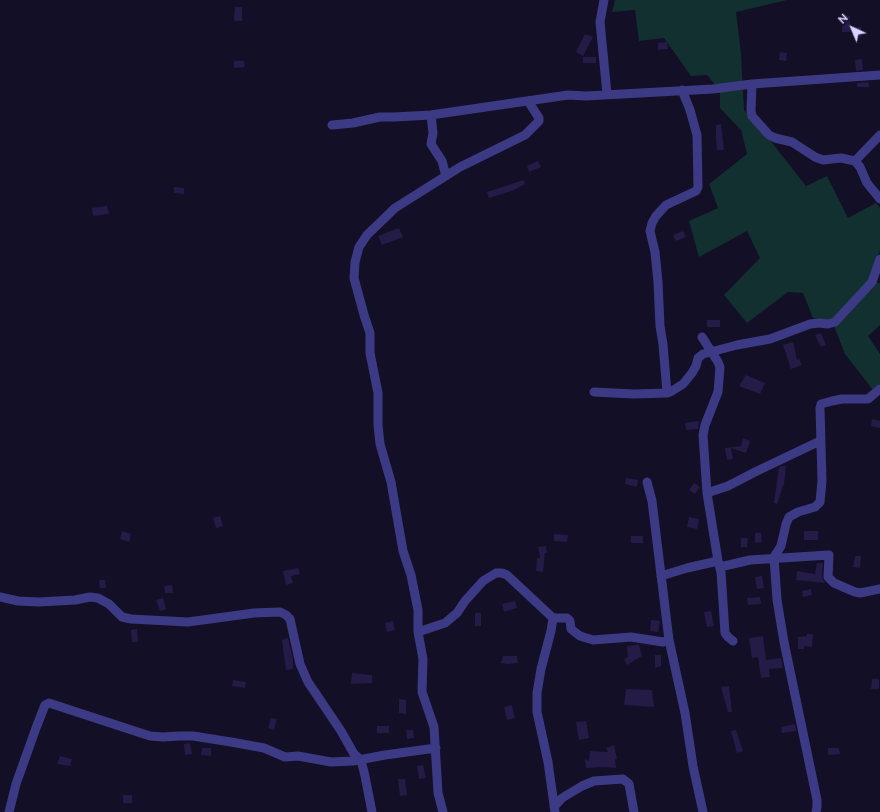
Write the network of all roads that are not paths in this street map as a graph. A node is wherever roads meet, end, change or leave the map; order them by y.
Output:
1 (604, 0) edge
2 (880, 75) edge
3 (752, 84) junction
4 (682, 90) junction
5 (607, 94) junction
6 (528, 101) junction
7 (431, 115) junction
8 (332, 125) dead end
9 (880, 136) edge
10 (855, 161) junction
11 (446, 176) junction
12 (880, 199) edge
13 (880, 259) edge
14 (877, 276) edge
15 (702, 337) dead end
16 (712, 351) junction
17 (880, 389) edge
18 (594, 392) dead end
19 (666, 393) junction
20 (820, 441) junction
21 (647, 482) dead end
22 (707, 493) junction
23 (774, 557) junction
24 (719, 564) junction
25 (660, 576) junction
26 (880, 589) edge
27 (0, 597) edge
28 (553, 618) junction
29 (418, 632) junction
30 (669, 640) junction
31 (733, 641) dead end
32 (436, 748) junction
33 (360, 760) junction
34 (555, 810) edge
35 (9, 812) edge
36 (372, 812) edge
37 (443, 812) edge
38 (634, 812) edge
39 (703, 812) edge
40 (816, 812) edge

1 - 5 street
2 - 3 street
3 - 4 street
3 - 10 street
4 - 5 street
4 - 19 street
5 - 6 street
6 - 7 street
6 - 11 street
7 - 8 street
7 - 11 street
9 - 10 street
10 - 12 street
11 - 29 street
13 - 14 street
14 - 16 street
15 - 16 street
16 - 19 street
16 - 22 street
17 - 20 street
18 - 19 street
20 - 22 street
20 - 23 street
21 - 25 street
22 - 24 street
23 - 24 street
23 - 26 street
23 - 40 street
24 - 25 street
24 - 31 street
25 - 30 street
27 - 33 street
28 - 29 street
28 - 30 street
28 - 34 street
29 - 32 street
30 - 39 street
32 - 33 street
32 - 37 street
33 - 35 street
33 - 36 street
34 - 38 street

